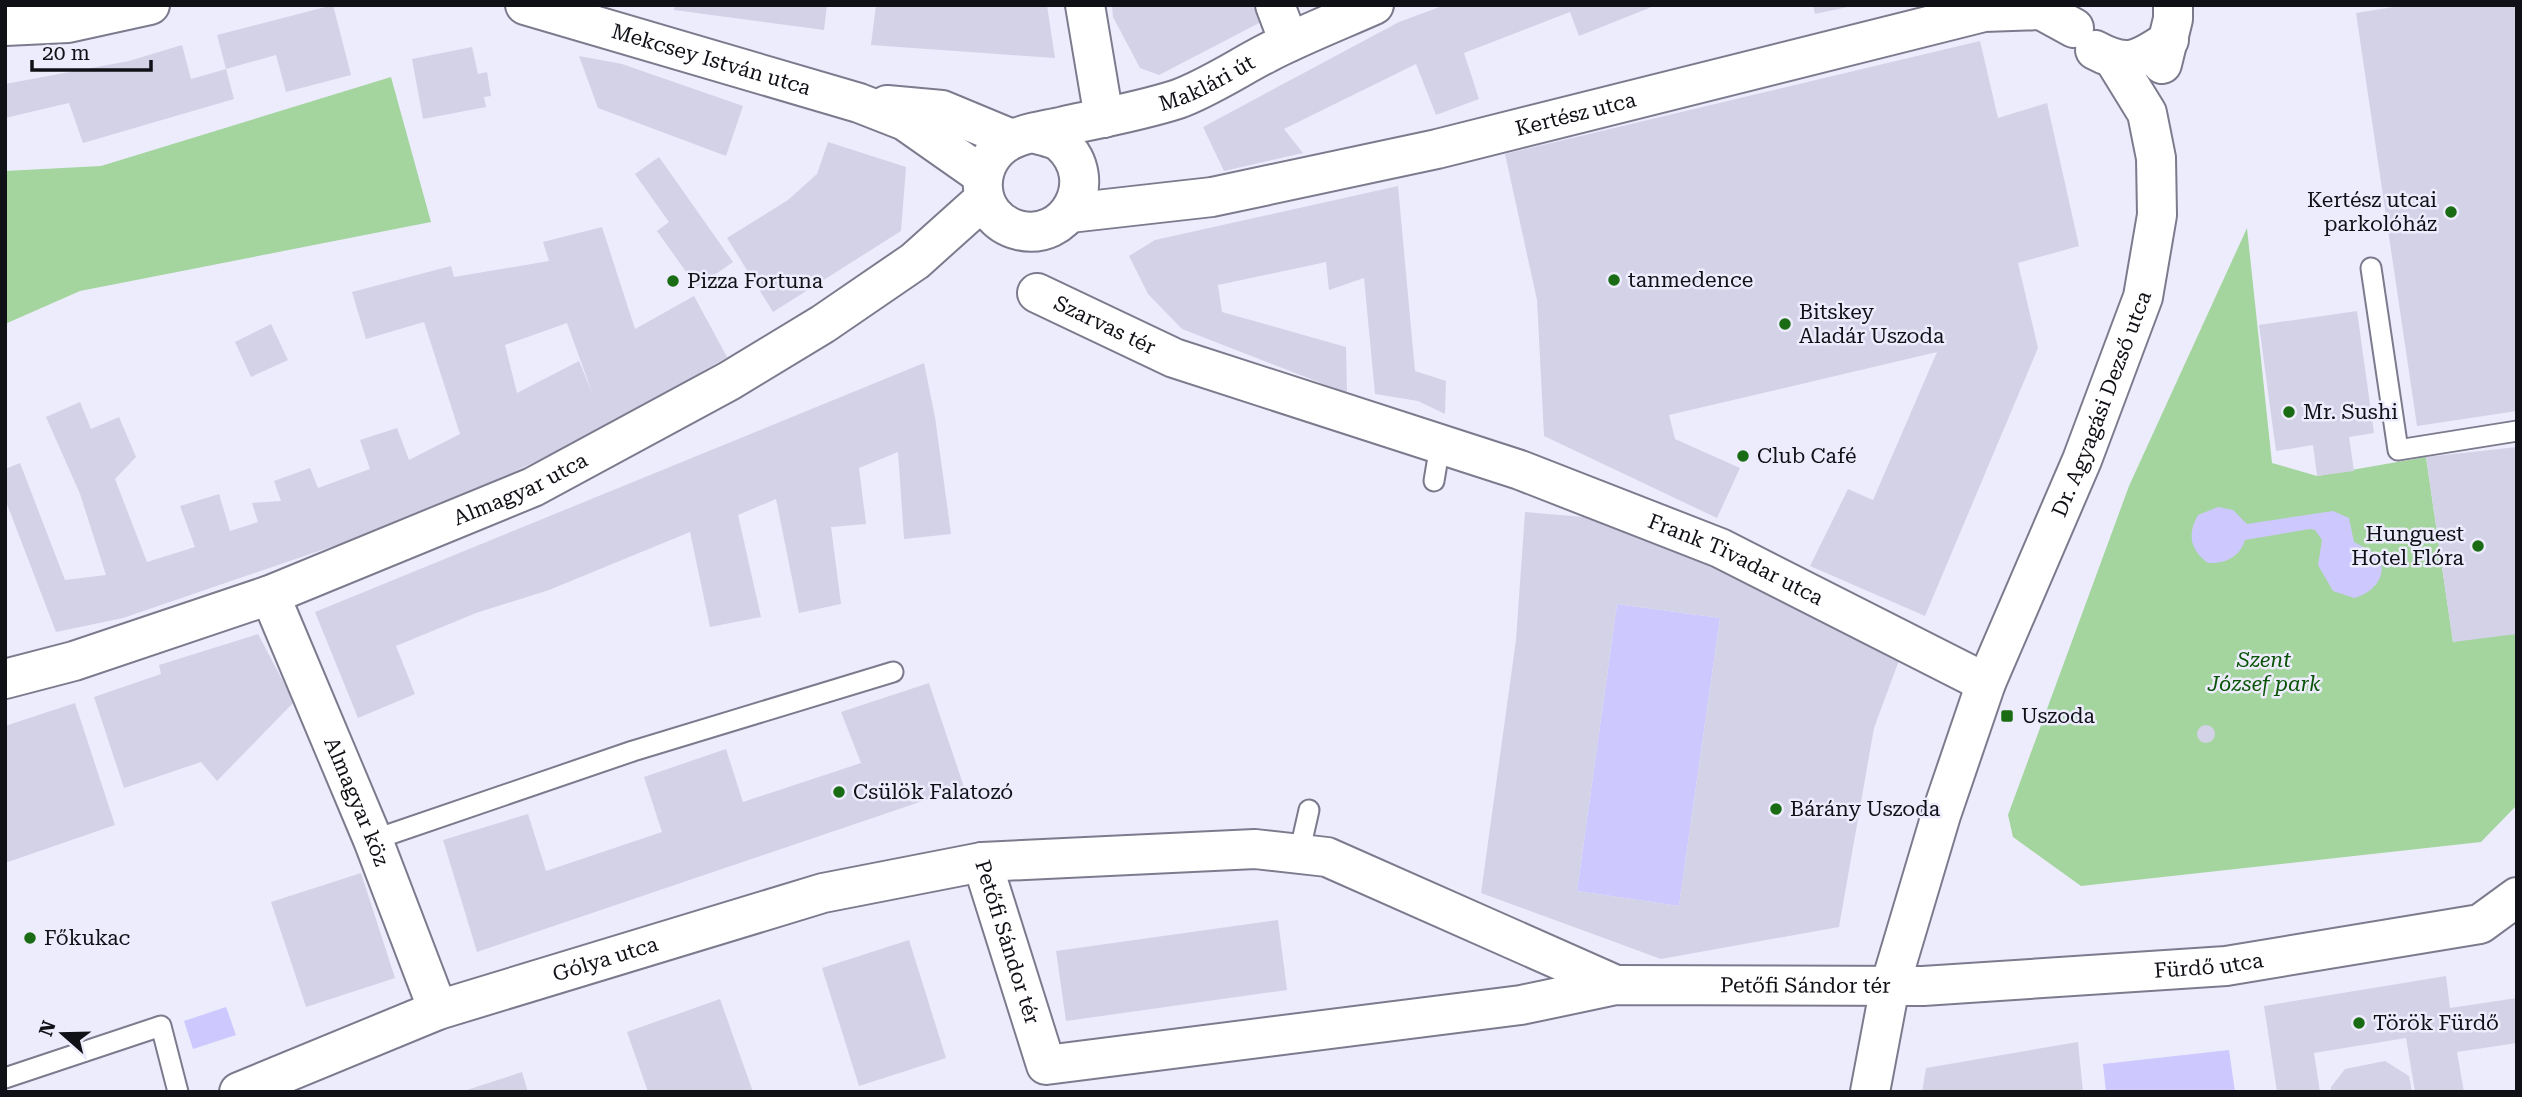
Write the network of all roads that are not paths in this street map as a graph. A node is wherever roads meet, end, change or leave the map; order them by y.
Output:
1 (149, 5) edge
2 (525, 5) edge
3 (1085, 5) edge
4 (1275, 5) edge
5 (1374, 5) edge
6 (2074, 17) edge
7 (2175, 18) edge
8 (5, 26) edge
9 (1289, 42) junction
10 (2115, 61) junction
11 (859, 103) junction
12 (2147, 113) junction
13 (1104, 118) junction
14 (1023, 136) junction
15 (983, 188) junction
16 (1070, 213) junction
17 (2371, 268) dead end
18 (1037, 293) dead end
19 (1174, 358) joint
20 (2517, 431) edge
21 (270, 595) junction
22 (892, 672) dead end
23 (5, 679) edge
24 (1986, 682) junction
25 (1309, 810) dead end
26 (373, 840) junction
27 (1299, 854) junction
28 (982, 862) junction
29 (2517, 897) edge
30 (1616, 985) junction
31 (1889, 986) junction
32 (438, 1010) junction
33 (5, 1078) edge
34 (178, 1092) edge
35 (239, 1092) edge
36 (1870, 1092) edge

1 - 8 street
2 - 11 street, Mekcsey István utca
3 - 13 street
4 - 9 street
5 - 9 street, Maklári út
6 - 10 street, Kertész utca
6 - 16 street, Kertész utca
7 - 10 street
7 - 12 street, Dr. Agyagási Dezső utca
9 - 13 street, Maklári út
10 - 12 street, Dr. Agyagási Dezső utca
11 - 14 street, Mekcsey István utca
11 - 15 street, Mekcsey István utca
12 - 24 street, Dr. Agyagási Dezső utca
13 - 14 street, Maklári út
14 - 15 street
14 - 16 street
15 - 16 street
15 - 21 street, Almagyar utca
17 - 20 lane
18 - 19 street, Szarvas tér
19 - 24 street, Frank Tivadar utca
21 - 23 street, Almagyar utca
21 - 26 street, Almagyar köz
22 - 26 lane
24 - 31 street
25 - 27 lane
26 - 32 street, Almagyar köz
27 - 28 street, Petőfi Sándor tér
27 - 30 street, Petőfi Sándor tér
28 - 30 street, Petőfi Sándor tér
28 - 32 street, Gólya utca
29 - 31 street, Fürdő utca
30 - 31 street, Petőfi Sándor tér
31 - 36 street, Petőfi Sándor tér
32 - 35 street, Gólya utca
33 - 34 lane

